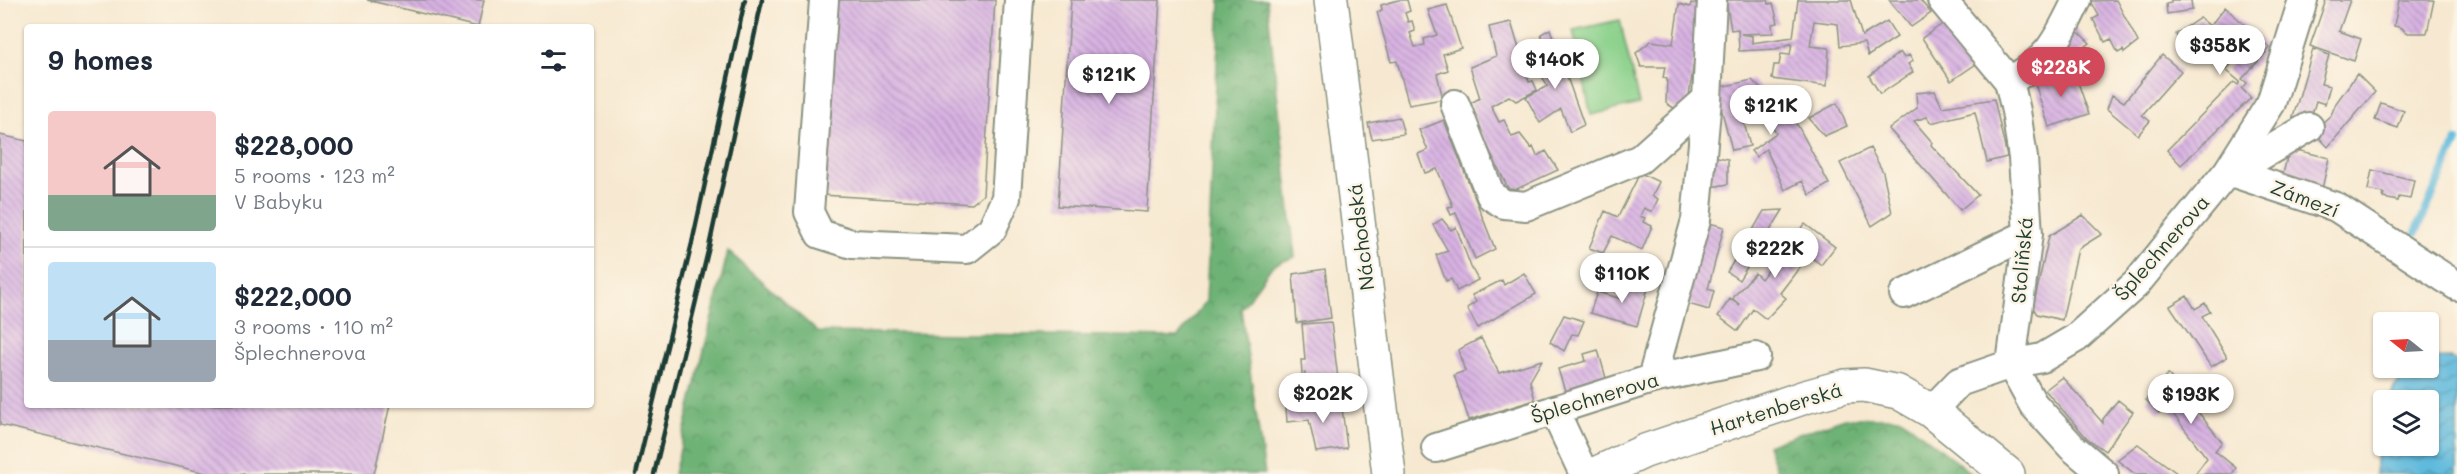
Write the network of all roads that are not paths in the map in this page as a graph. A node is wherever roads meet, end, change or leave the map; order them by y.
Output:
1 (824, 0) edge
2 (1019, 0) edge
3 (1331, 0) edge
4 (1712, 0) edge
5 (1942, 0) edge
6 (2077, 0) edge
7 (2303, 0) edge
8 (2008, 81) junction
9 (1707, 99) junction
10 (1455, 104) dead end
11 (2309, 127) dead end
12 (2228, 171) junction
13 (2028, 234) junction
14 (2457, 286) edge
15 (1904, 294) dead end
16 (1756, 357) dead end
17 (2011, 364) junction
18 (1652, 379) junction
19 (1554, 410) junction
20 (1931, 411) junction
21 (1436, 448) dead end
22 (1389, 474) edge
23 (1584, 474) edge
24 (1595, 474) edge
25 (2008, 474) edge
26 (2104, 474) edge

1 - 2 street
3 - 22 main road, Náchodská
4 - 9 street
5 - 8 street, Stoliňská
6 - 8 street
7 - 12 street, Šplechnerova
8 - 13 street, Stoliňská
9 - 10 street
9 - 18 street
11 - 12 street, Zámezí
12 - 14 street, Zámezí
12 - 17 street, Šplechnerova
13 - 15 street
13 - 17 street, Stoliňská
16 - 18 street, Šplechnerova
17 - 20 street, Šplechnerova
17 - 26 street
18 - 19 street, Šplechnerova
19 - 21 street, Šplechnerova
19 - 23 street
20 - 24 main road, Hartenberská
20 - 25 main road, Hartenberská

